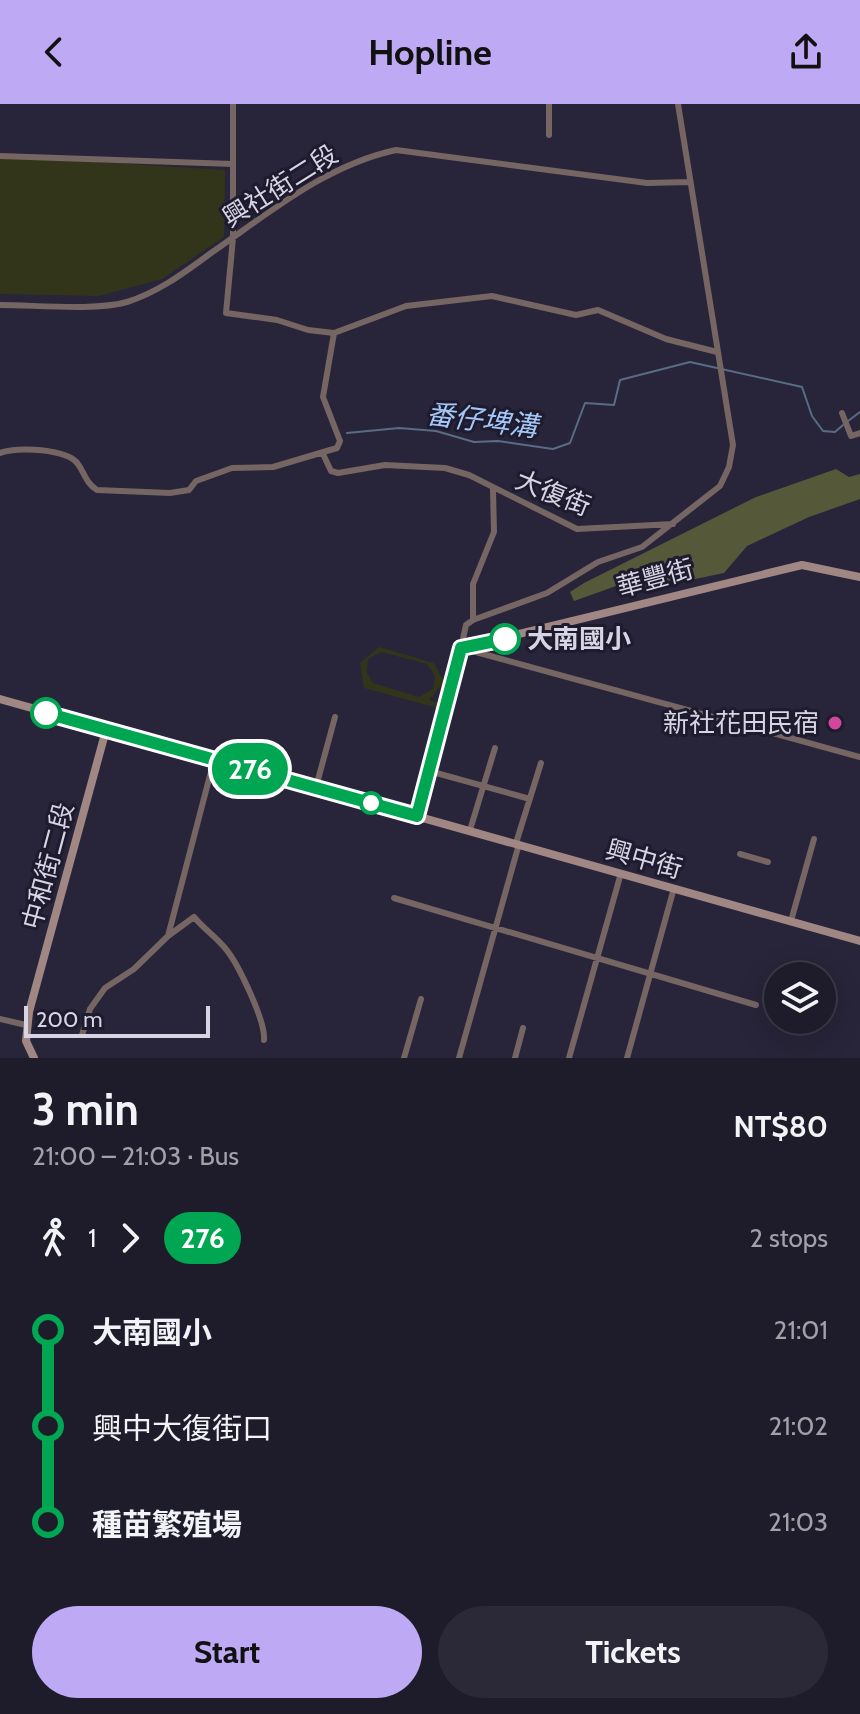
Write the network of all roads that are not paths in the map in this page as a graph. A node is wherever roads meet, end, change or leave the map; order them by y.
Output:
1 (233, 104) edge
2 (549, 104) edge
3 (678, 104) edge
4 (549, 135) dead end
5 (0, 156) edge
6 (233, 164) junction
7 (690, 182) junction
8 (233, 238) junction
9 (0, 305) edge
10 (334, 333) junction
11 (717, 352) junction
12 (842, 413) dead end
13 (860, 433) edge
14 (0, 453) edge
15 (323, 454) junction
16 (493, 490) junction
17 (673, 524) junction
18 (860, 577) edge
19 (473, 620) junction
20 (461, 648) junction
21 (0, 699) edge
22 (335, 717) dead end
23 (106, 730) junction
24 (495, 748) dead end
25 (860, 757) edge
26 (214, 760) junction
27 (541, 763) dead end
28 (429, 771) junction
29 (483, 786) junction
30 (316, 787) junction
31 (530, 799) junction
32 (417, 816) junction
33 (470, 830) junction
34 (814, 839) dead end
35 (518, 843) junction
36 (740, 854) dead end
37 (768, 862) dead end
38 (621, 873) junction
39 (674, 888) junction
40 (394, 898) dead end
41 (791, 921) junction
42 (496, 928) junction
43 (168, 936) junction
44 (860, 941) edge
45 (597, 957) junction
46 (651, 972) junction
47 (421, 999) dead end
48 (756, 1005) dead end
49 (0, 1019) edge
50 (26, 1025) junction
51 (523, 1028) dead end
52 (82, 1035) dead end
53 (264, 1040) dead end
54 (34, 1058) edge
55 (404, 1058) edge
56 (459, 1058) edge
57 (515, 1058) edge
58 (569, 1058) edge
59 (627, 1058) edge

1 - 6 street
2 - 4 street
3 - 7 street
5 - 6 street
6 - 8 street
7 - 8 street, 興社街二段
7 - 11 street
8 - 9 street, 興社街二段
8 - 10 street
10 - 11 street
10 - 15 street
11 - 17 street
12 - 13 street
14 - 15 street
15 - 16 street, 大復街
16 - 17 street, 大復街
16 - 19 street
17 - 19 street
18 - 20 street, 華豐街
19 - 20 street
20 - 25 street
20 - 28 street
21 - 23 street, 興中街
22 - 30 street
23 - 26 street, 興中街
23 - 50 street, 中和街二段
24 - 29 street
26 - 30 street, 興中街
26 - 43 street
27 - 31 street
28 - 29 street
28 - 32 street
29 - 31 street
29 - 33 street
30 - 32 street, 興中街
31 - 35 street
32 - 33 street, 興中街
33 - 35 street, 興中街
34 - 41 street
35 - 38 street, 興中街
35 - 42 street
36 - 37 street
38 - 39 street, 興中街
38 - 45 street
39 - 41 street, 興中街
39 - 46 street
40 - 42 street
41 - 44 street, 興中街
42 - 45 street
42 - 56 street
43 - 52 street
43 - 53 street
45 - 46 street
45 - 58 street
46 - 48 street
46 - 59 street
47 - 55 street
49 - 50 street
50 - 54 street, 中和街二段
51 - 57 street

